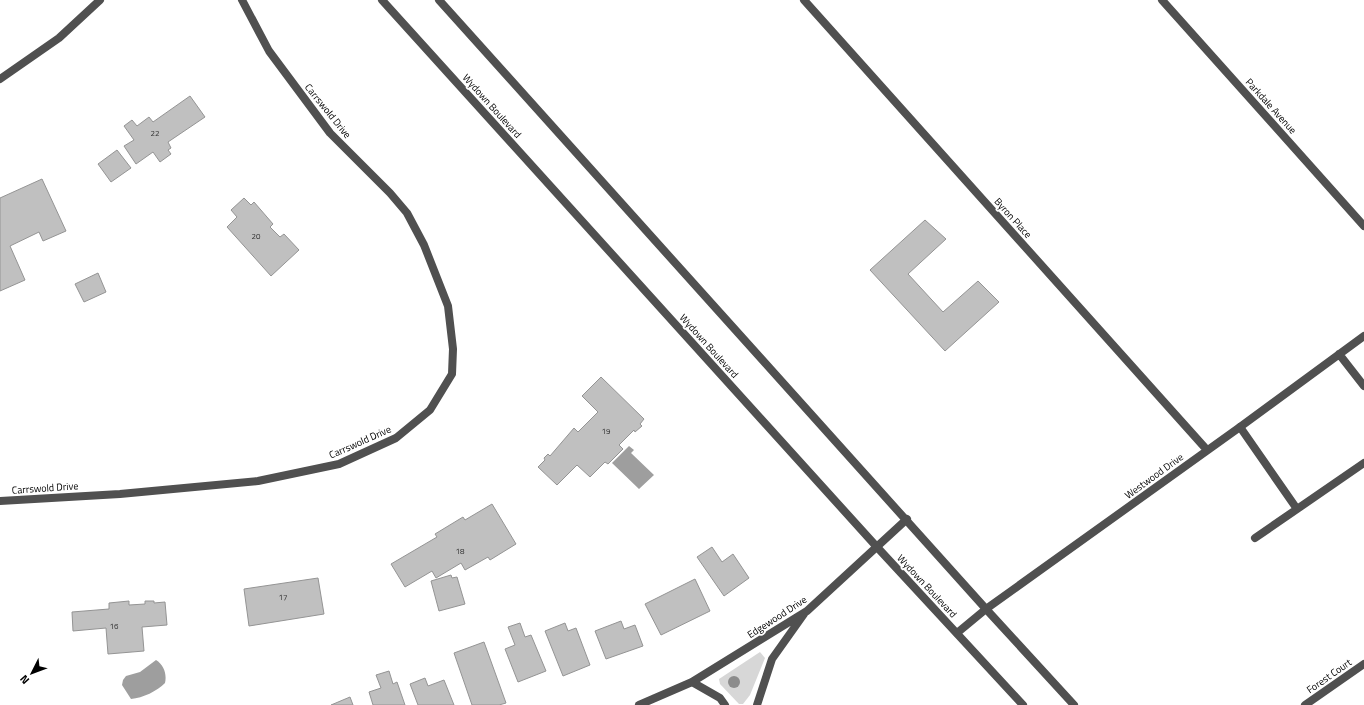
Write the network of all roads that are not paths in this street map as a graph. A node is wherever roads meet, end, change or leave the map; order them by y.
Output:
1 (100, 0) edge
2 (242, 0) edge
3 (382, 0) edge
4 (439, 0) edge
5 (804, 0) edge
6 (1162, 0) edge
7 (0, 80) edge
8 (1364, 226) edge
9 (1364, 336) edge
10 (1339, 354) junction
11 (1364, 386) edge
12 (1240, 427) junction
13 (1207, 450) junction
14 (1364, 463) edge
15 (0, 501) edge
16 (1297, 509) junction
17 (907, 519) junction
18 (1255, 538) dead end
19 (876, 546) junction
20 (986, 609) junction
21 (807, 611) junction
22 (957, 633) junction
23 (1364, 664) edge
24 (692, 682) junction
25 (639, 705) edge
26 (725, 705) edge
27 (757, 705) edge
28 (1023, 705) edge
29 (1074, 705) edge
30 (1305, 705) edge

1 - 7 street
2 - 15 street, Carrswold Drive
3 - 19 street, Wydown Boulevard
4 - 17 street
5 - 13 street, Byron Place
6 - 8 street, Parkdale Avenue
9 - 10 street, Westwood Drive
10 - 11 street
10 - 12 street, Westwood Drive
12 - 13 street, Westwood Drive
12 - 16 street
13 - 20 street, Westwood Drive
14 - 16 street
16 - 18 street
17 - 19 street, Edgewood Drive
17 - 20 street
19 - 21 street, Edgewood Drive
19 - 22 street, Wydown Boulevard
20 - 22 street, Westwood Drive
20 - 29 street
21 - 24 street, Edgewood Drive
21 - 27 street
22 - 28 street, Wydown Boulevard
23 - 30 street, Forest Court
24 - 25 street, Edgewood Drive
24 - 26 street

